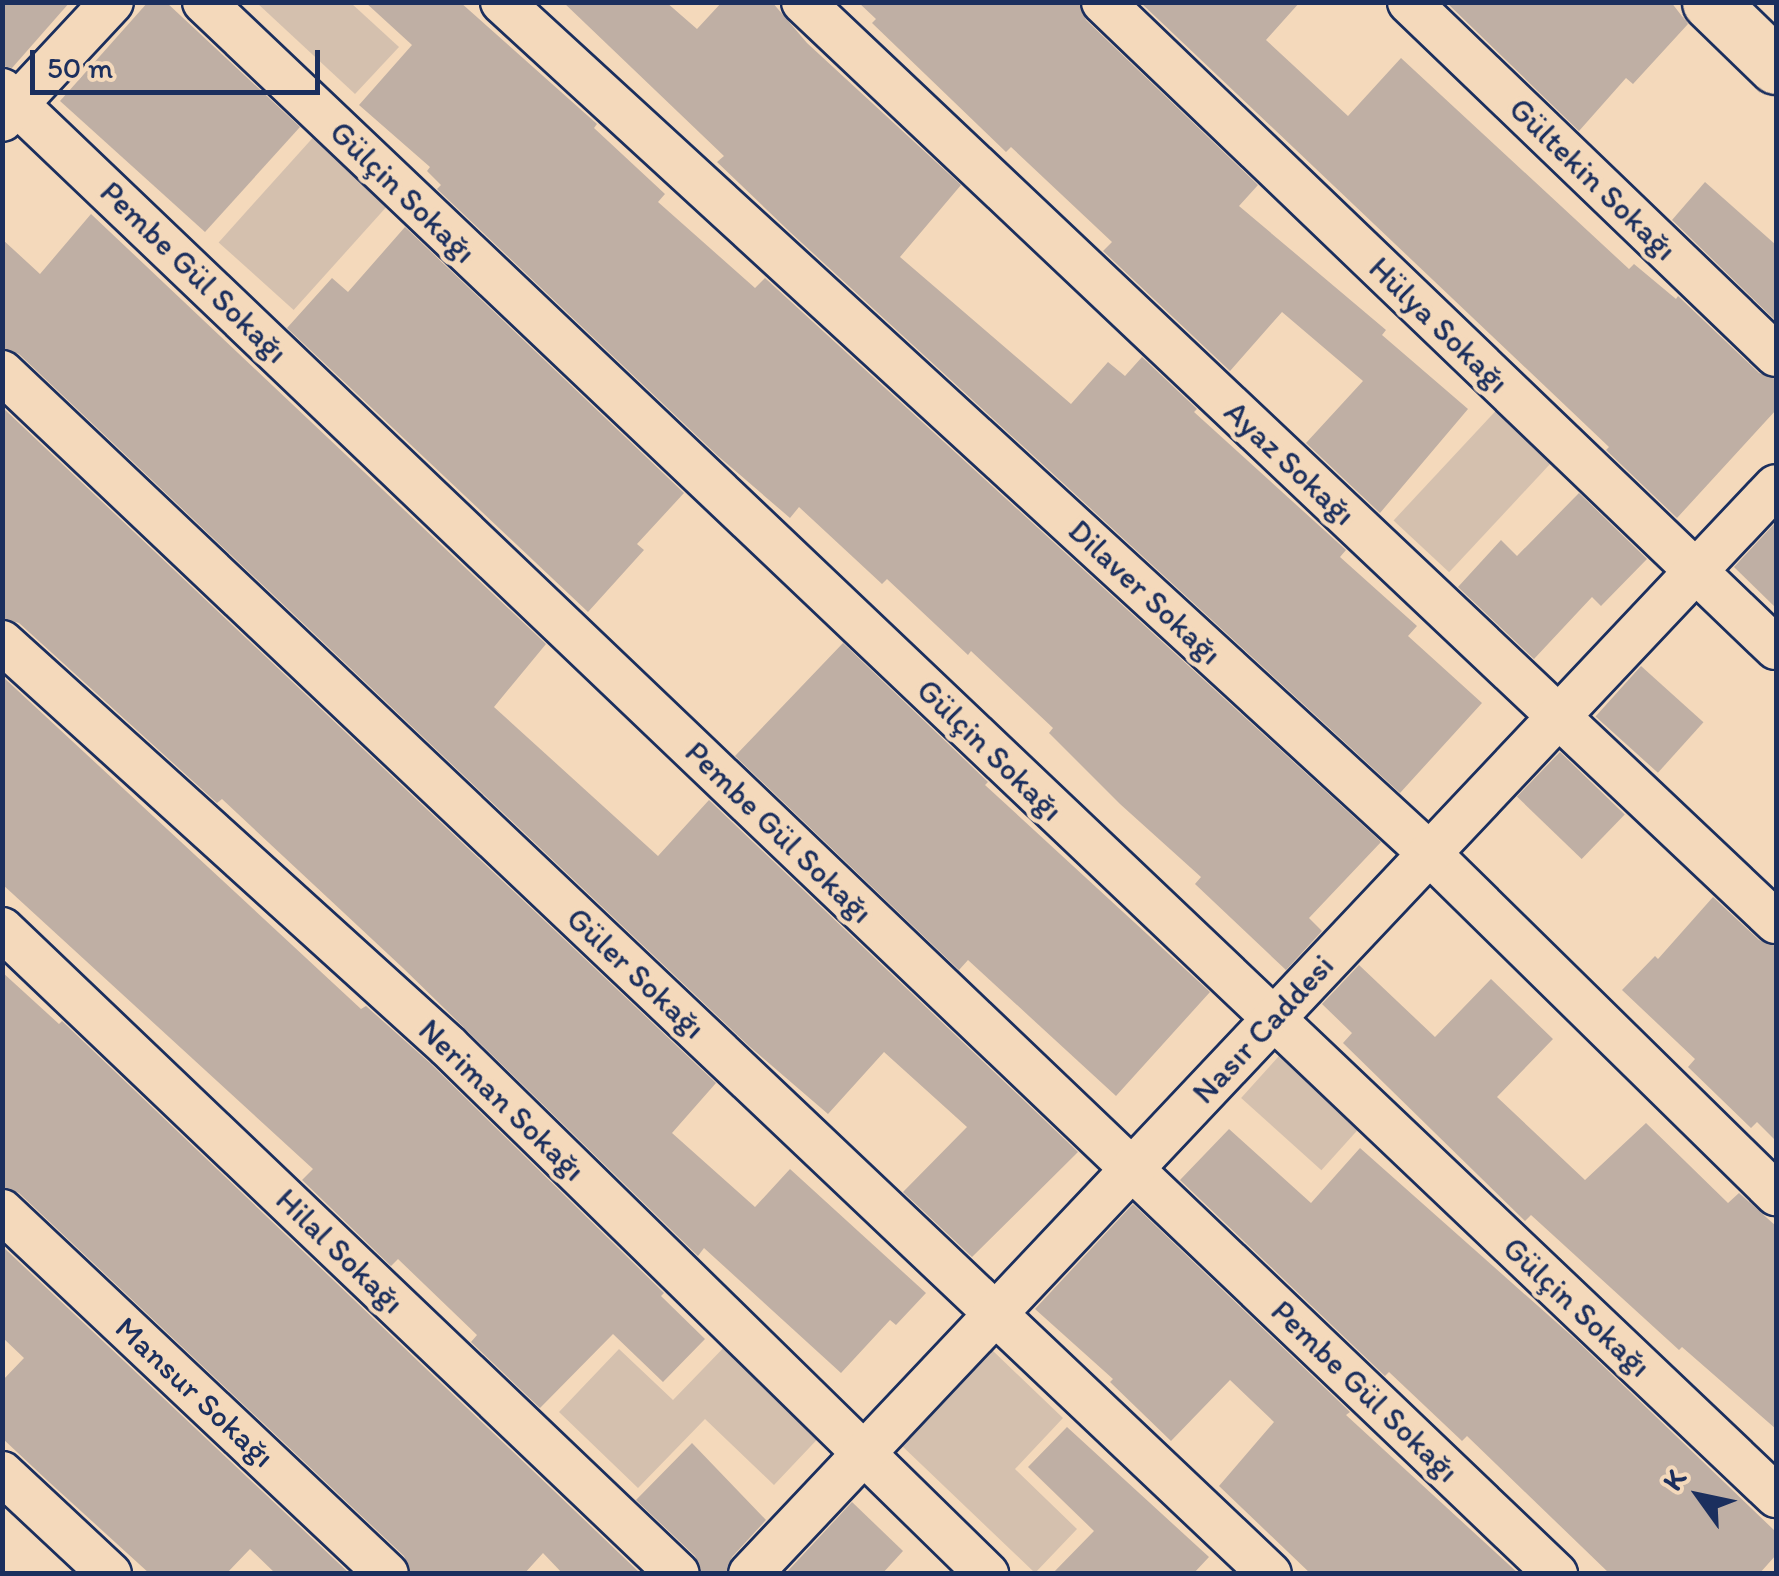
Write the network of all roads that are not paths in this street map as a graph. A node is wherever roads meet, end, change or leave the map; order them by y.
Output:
1 (112, 2) edge
2 (204, 2) edge
3 (502, 2) edge
4 (804, 2) edge
5 (1102, 2) edge
6 (1408, 2) edge
7 (1710, 2) edge
8 (1762, 2) edge
9 (1776, 16) edge
10 (1776, 66) edge
11 (8, 105) edge
12 (1776, 355) edge
13 (2, 372) edge
14 (1776, 486) edge
15 (1696, 571) junction
16 (2, 642) edge
17 (1776, 648) edge
18 (1558, 717) junction
19 (1429, 853) junction
20 (1776, 922) edge
21 (2, 929) edge
22 (1273, 1019) junction
23 (1132, 1168) junction
24 (1776, 1194) edge
25 (2, 1211) edge
26 (995, 1313) junction
27 (862, 1454) junction
28 (2, 1473) edge
29 (1776, 1496) edge
30 (110, 1574) edge
31 (387, 1574) edge
32 (678, 1574) edge
33 (750, 1574) edge
34 (986, 1574) edge
35 (1270, 1574) edge
36 (1556, 1574) edge

1 - 11 street
2 - 22 street, Gülçin Sokağı
3 - 19 street, Dilaver Sokağı
4 - 18 street, Ayaz Sokağı
5 - 15 street, Hülya Sokağı
6 - 12 street, Gültekin Sokağı
7 - 10 street
8 - 9 street
11 - 23 street, Pembe Gül Sokağı
13 - 26 street, Güler Sokağı
14 - 15 street, Nasır Caddesi
15 - 17 street, Hülya Sokağı
15 - 18 street, Nasır Caddesi
16 - 27 street, Neriman Sokağı
18 - 19 street, Nasır Caddesi
18 - 20 street, Ayaz Sokağı
19 - 22 street, Nasır Caddesi
19 - 24 street, Dilaver Sokağı
21 - 32 street, Hilal Sokağı
22 - 23 street, Nasır Caddesi
22 - 29 street, Gülçin Sokağı
23 - 26 street, Nasır Caddesi
23 - 36 street, Pembe Gül Sokağı
25 - 31 street, Mansur Sokağı
26 - 27 street, Nasır Caddesi
26 - 35 street, Güler Sokağı
27 - 33 street, Nasır Caddesi
27 - 34 street, Neriman Sokağı
28 - 30 street

